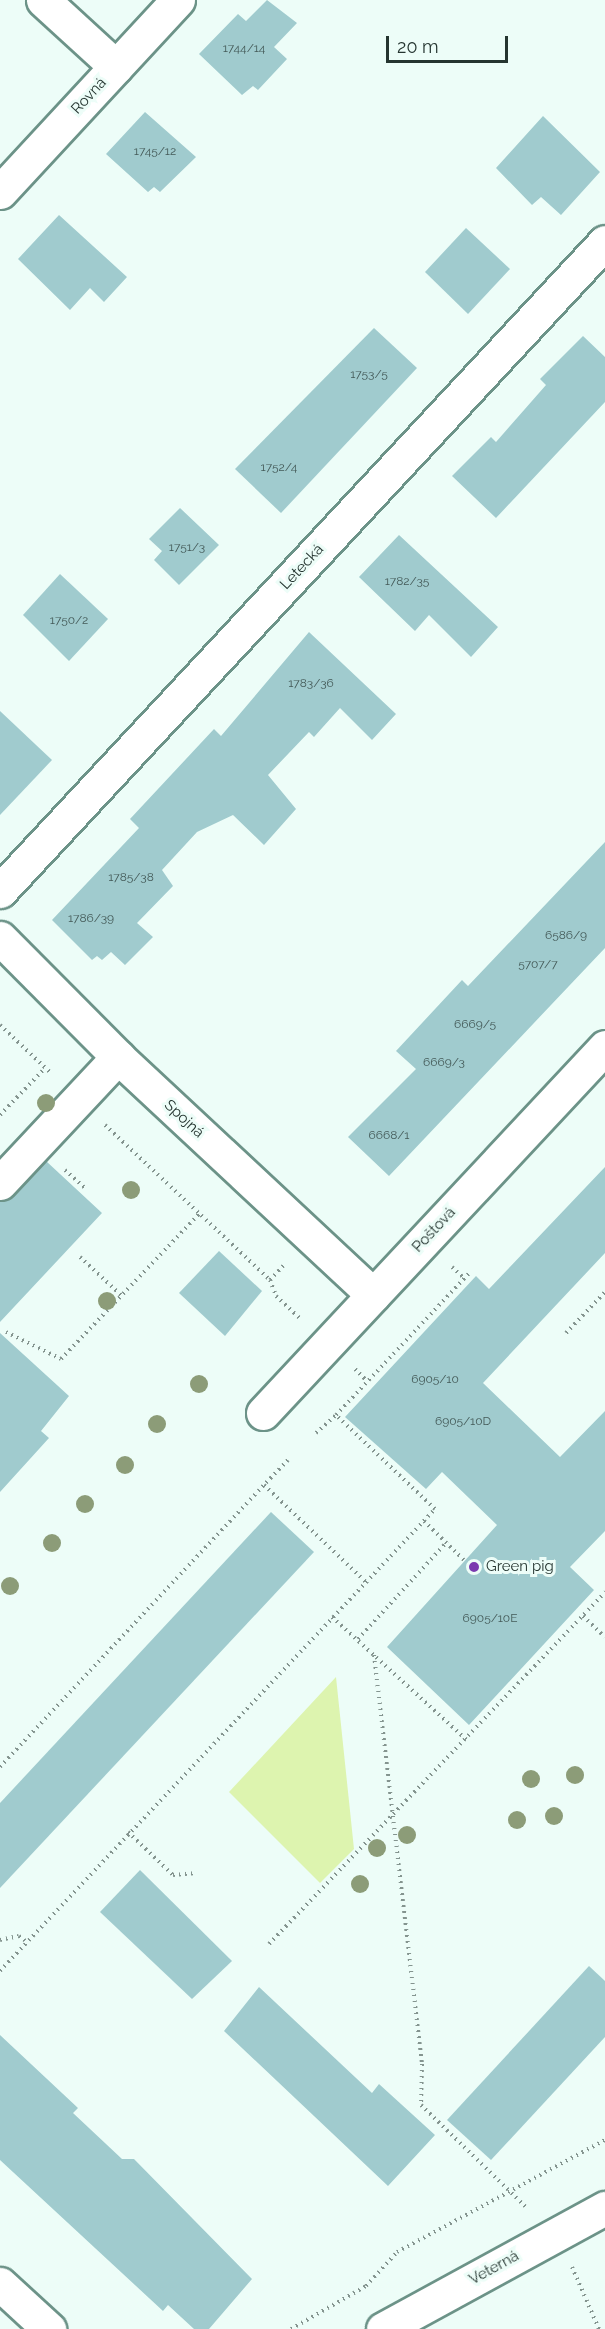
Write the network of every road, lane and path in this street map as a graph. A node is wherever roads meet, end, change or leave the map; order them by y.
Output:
1 (43, 0) edge
2 (178, 0) edge
3 (116, 67) junction
4 (0, 192) edge
5 (605, 242) edge
6 (0, 891) edge
7 (0, 938) edge
8 (0, 1025) edge
9 (605, 1047) edge
10 (118, 1057) junction
11 (45, 1068) junction
12 (80, 1100) junction
13 (0, 1115) edge
14 (0, 1183) edge
15 (199, 1214) junction
16 (80, 1257) dead end
17 (471, 1271) dead end
18 (270, 1280) dead end
19 (605, 1292) edge
20 (373, 1295) junction
21 (122, 1296) junction
22 (6, 1332) dead end
23 (566, 1333) dead end
24 (263, 1413) dead end
25 (336, 1415) junction
26 (316, 1433) dead end
27 (288, 1460) dead end
28 (264, 1485) junction
29 (424, 1521) junction
30 (447, 1542) junction
31 (465, 1561) dead end
32 (366, 1582) junction
33 (605, 1593) edge
34 (583, 1616) junction
35 (332, 1617) junction
36 (605, 1637) edge
37 (358, 1639) junction
38 (374, 1655) junction
39 (468, 1741) junction
40 (0, 1767) edge
41 (393, 1812) junction
42 (128, 1832) junction
43 (194, 1873) dead end
44 (0, 1940) edge
45 (27, 1942) junction
46 (269, 1944) dead end
47 (0, 1971) edge
48 (605, 2140) edge
49 (504, 2180) dead end
50 (605, 2208) edge
51 (0, 2284) edge
52 (49, 2329) edge
53 (291, 2329) edge
54 (383, 2329) edge

1 - 3 street
2 - 3 street, Rovná
3 - 4 street, Rovná
5 - 6 street, Letecká
7 - 10 street, Spojná
8 - 11 path
9 - 20 street, Poštová
10 - 12 street
10 - 20 street, Spojná
11 - 12 path
11 - 13 path
12 - 14 street
12 - 15 path
15 - 18 path
15 - 21 path
16 - 21 path
17 - 25 path
19 - 23 path
20 - 24 street, Poštová
21 - 22 path
25 - 26 path
25 - 29 path
27 - 28 path
28 - 32 path
28 - 40 path
29 - 30 path
29 - 32 path
30 - 31 path
30 - 37 path
32 - 35 path
33 - 34 path
34 - 36 path
34 - 39 path
35 - 37 path
35 - 42 path
37 - 38 path
38 - 39 path
38 - 41 path
39 - 41 path
41 - 46 path
41 - 49 path
42 - 43 path
42 - 45 path
44 - 45 path
45 - 47 path
48 - 53 path
50 - 54 street, Veterná
51 - 52 street

